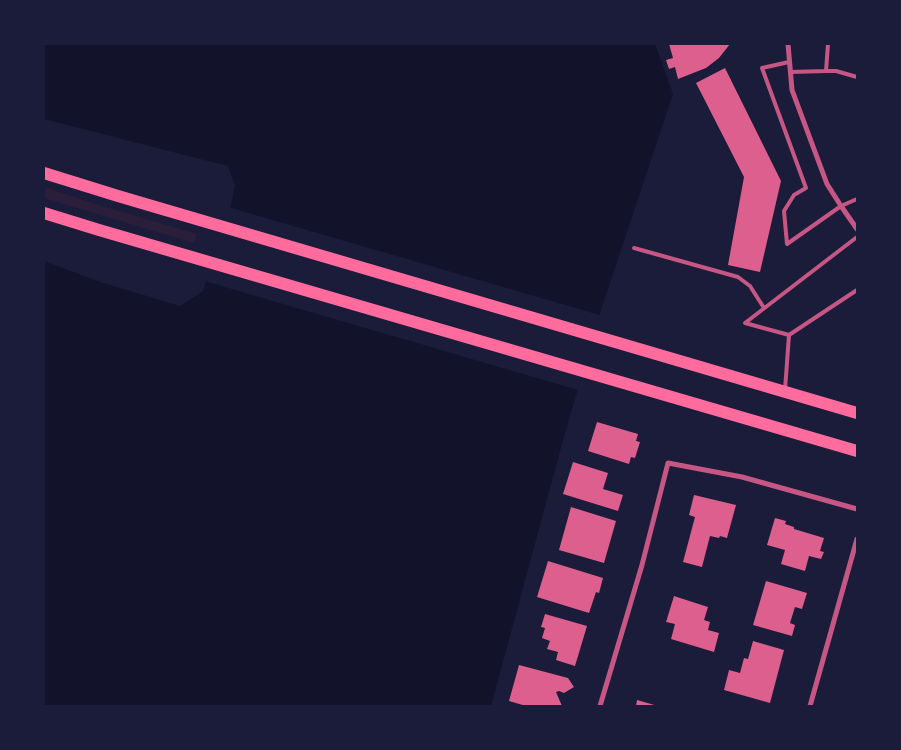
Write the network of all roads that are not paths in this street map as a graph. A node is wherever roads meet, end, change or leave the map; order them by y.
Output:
1 (788, 44) edge
2 (828, 44) edge
3 (789, 62) junction
4 (826, 71) junction
5 (790, 72) junction
6 (857, 77) edge
7 (44, 173) edge
8 (857, 199) edge
9 (841, 206) junction
10 (44, 213) edge
11 (857, 229) edge
12 (857, 237) edge
13 (634, 248) dead end
14 (857, 290) edge
15 (764, 308) junction
16 (790, 335) junction
17 (785, 392) junction
18 (857, 413) edge
19 (857, 451) edge
20 (857, 509) edge
21 (857, 539) edge
22 (600, 706) edge
23 (810, 706) edge

1 - 3 street
2 - 4 lane
3 - 5 street
3 - 9 lane
4 - 5 lane
4 - 6 lane
5 - 9 street
7 - 17 main road
8 - 9 lane
9 - 11 street
10 - 19 main road
12 - 15 lane
13 - 15 lane
14 - 16 lane
15 - 16 lane
16 - 17 lane
17 - 18 main road
20 - 22 street
21 - 23 street

